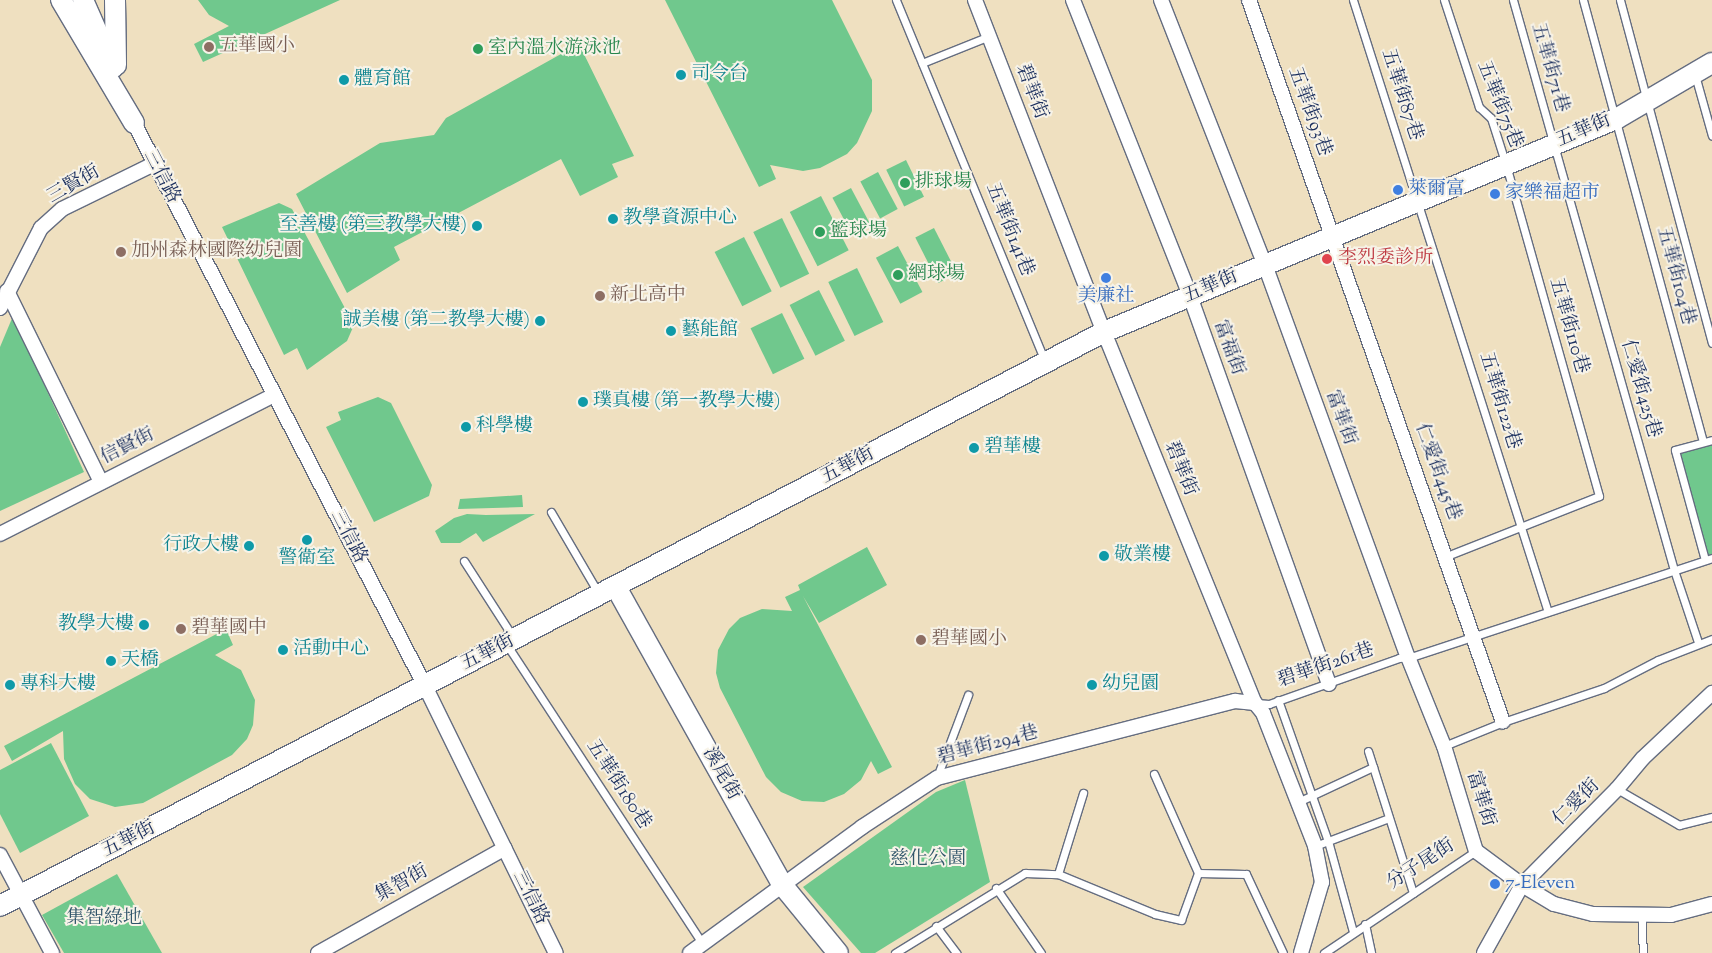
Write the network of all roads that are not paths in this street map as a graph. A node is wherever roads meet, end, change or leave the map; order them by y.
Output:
1 (61, 0) edge
2 (83, 0) edge
3 (115, 0) edge
4 (896, 0) edge
5 (975, 0) edge
6 (1073, 0) edge
7 (1161, 0) edge
8 (1248, 0) edge
9 (1353, 0) edge
10 (1444, 0) edge
11 (1512, 0) edge
12 (1583, 0) edge
13 (1620, 0) edge
14 (989, 36) junction
15 (1712, 62) edge
16 (922, 63) junction
17 (1695, 72) junction
18 (116, 74) junction
19 (1648, 101) junction
20 (1616, 119) junction
21 (134, 124) junction
22 (1712, 136) edge
23 (1554, 144) junction
24 (154, 164) junction
25 (1506, 165) junction
26 (1419, 201) junction
27 (1334, 236) junction
28 (1265, 265) junction
29 (7, 292) junction
30 (1190, 296) junction
31 (0, 308) edge
32 (1104, 332) junction
33 (1712, 343) edge
34 (1045, 362) junction
35 (274, 395) junction
36 (1712, 440) edge
37 (1703, 442) junction
38 (101, 482) junction
39 (551, 512) dead end
40 (1521, 526) junction
41 (0, 534) edge
42 (1447, 556) junction
43 (1709, 559) edge
44 (464, 561) dead end
45 (1674, 570) junction
46 (608, 591) junction
47 (1548, 612) junction
48 (1474, 636) junction
49 (1712, 639) edge
50 (510, 642) junction
51 (1698, 642) junction
52 (1408, 657) junction
53 (1329, 684) junction
54 (425, 686) junction
55 (1712, 693) edge
56 (968, 695) dead end
57 (1278, 700) junction
58 (1255, 702) junction
59 (1503, 722) junction
60 (1444, 746) junction
61 (1368, 752) dead end
62 (1374, 767) junction
63 (1154, 774) dead end
64 (936, 778) junction
65 (1617, 789) junction
66 (1083, 793) dead end
67 (1312, 795) junction
68 (1298, 802) junction
69 (1712, 817) edge
70 (1389, 818) junction
71 (1328, 841) junction
72 (1315, 846) junction
73 (505, 848) junction
74 (1476, 851) junction
75 (0, 854) edge
76 (1198, 873) junction
77 (1058, 874) junction
78 (1522, 886) junction
79 (784, 887) junction
80 (996, 888) junction
81 (1413, 893) junction
82 (22, 895) junction
83 (1712, 904) edge
84 (0, 906) edge
85 (1642, 914) junction
86 (1365, 924) junction
87 (936, 926) junction
88 (1352, 932) junction
89 (703, 944) junction
90 (52, 953) edge
91 (318, 953) edge
92 (556, 953) edge
93 (690, 953) edge
94 (838, 953) edge
95 (895, 953) edge
96 (956, 953) edge
97 (1041, 953) edge
98 (1283, 953) edge
99 (1301, 953) edge
100 (1324, 953) edge
101 (1370, 953) edge
102 (1484, 953) edge
103 (1643, 953) edge

1 - 21 street, 三信路
2 - 18 street, 三信路
3 - 18 street
4 - 16 lane, 五華街141巷
5 - 14 street, 碧華街
6 - 30 street, 富福街
7 - 28 street, 富華街
8 - 27 street, 五華街93巷
9 - 26 lane, 五華街87巷
10 - 25 lane, 五華街75巷
11 - 23 lane, 五華街71巷
12 - 20 lane, 五華街104巷
13 - 19 lane
14 - 16 lane
14 - 32 street, 碧華街
15 - 17 street, 五華街
16 - 34 lane, 五華街141巷
17 - 19 street, 五華街
17 - 22 lane
18 - 21 street, 三信路
19 - 20 street, 五華街
19 - 33 lane
20 - 23 street, 五華街
20 - 37 lane, 五華街104巷
21 - 24 street, 三信路
23 - 25 street, 五華街
23 - 45 lane, 仁愛街425巷
24 - 29 street, 三賢街
24 - 35 street, 三信路
25 - 26 street, 五華街
25 - 40 lane, 五華街110巷
26 - 27 street, 五華街
26 - 40 lane, 五華街122巷
27 - 28 street, 五華街
27 - 42 street, 仁愛街445巷
28 - 30 street, 五華街
28 - 52 street, 富華街
29 - 31 street, 三賢街
29 - 38 street
30 - 32 street, 五華街
30 - 53 street, 富福街
32 - 34 street, 五華街
32 - 58 street, 碧華街
34 - 46 street, 五華街
35 - 38 street, 信賢街
35 - 54 street, 三信路
36 - 37 lane
37 - 43 lane
38 - 41 street, 信賢街
39 - 46 lane
40 - 42 lane
40 - 47 lane, 五華街122巷
42 - 48 street, 仁愛街445巷
43 - 45 lane, 碧華街261巷
44 - 50 lane, 五華街180巷
45 - 47 lane, 碧華街261巷
45 - 51 lane, 仁愛街425巷
46 - 50 street, 五華街
46 - 79 street, 溪尾街
47 - 48 lane, 碧華街261巷
48 - 52 lane, 碧華街261巷
48 - 59 street, 仁愛街445巷
49 - 51 lane
50 - 54 street, 五華街
50 - 89 lane, 五華街180巷
51 - 59 lane
52 - 53 lane, 碧華街261巷
52 - 60 street, 富華街
53 - 57 lane, 碧華街261巷
54 - 73 street, 三信路
54 - 82 street, 五華街
55 - 65 street, 仁愛街
56 - 64 lane
57 - 58 lane, 碧華街261巷
57 - 67 lane
58 - 64 street, 碧華街294巷
58 - 68 street, 碧華街
59 - 60 lane
60 - 74 street, 富華街
61 - 62 lane
62 - 67 lane
62 - 70 lane
63 - 76 lane
64 - 79 street, 碧華街294巷
65 - 69 lane
65 - 78 street, 仁愛街
66 - 77 lane
67 - 68 lane
67 - 71 lane
68 - 72 street, 碧華街
70 - 71 lane
70 - 81 lane
71 - 72 lane
71 - 88 lane
72 - 99 street, 碧華街
73 - 91 street, 集智街
73 - 92 street, 三信路
74 - 78 street, 分子尾街
74 - 81 lane, 分子尾街
75 - 82 street
76 - 77 lane
76 - 98 lane
77 - 80 lane
78 - 85 street, 分子尾街
78 - 102 street, 仁愛街
79 - 89 street, 碧華街294巷
79 - 94 street, 溪尾街
80 - 87 lane
80 - 97 lane
81 - 86 lane, 分子尾街
82 - 84 street, 五華街
82 - 90 street
83 - 85 street, 分子尾街
85 - 103 lane
86 - 88 lane, 分子尾街
86 - 101 lane
87 - 95 lane
87 - 96 lane
88 - 100 lane, 分子尾街
89 - 93 street, 碧華街294巷

